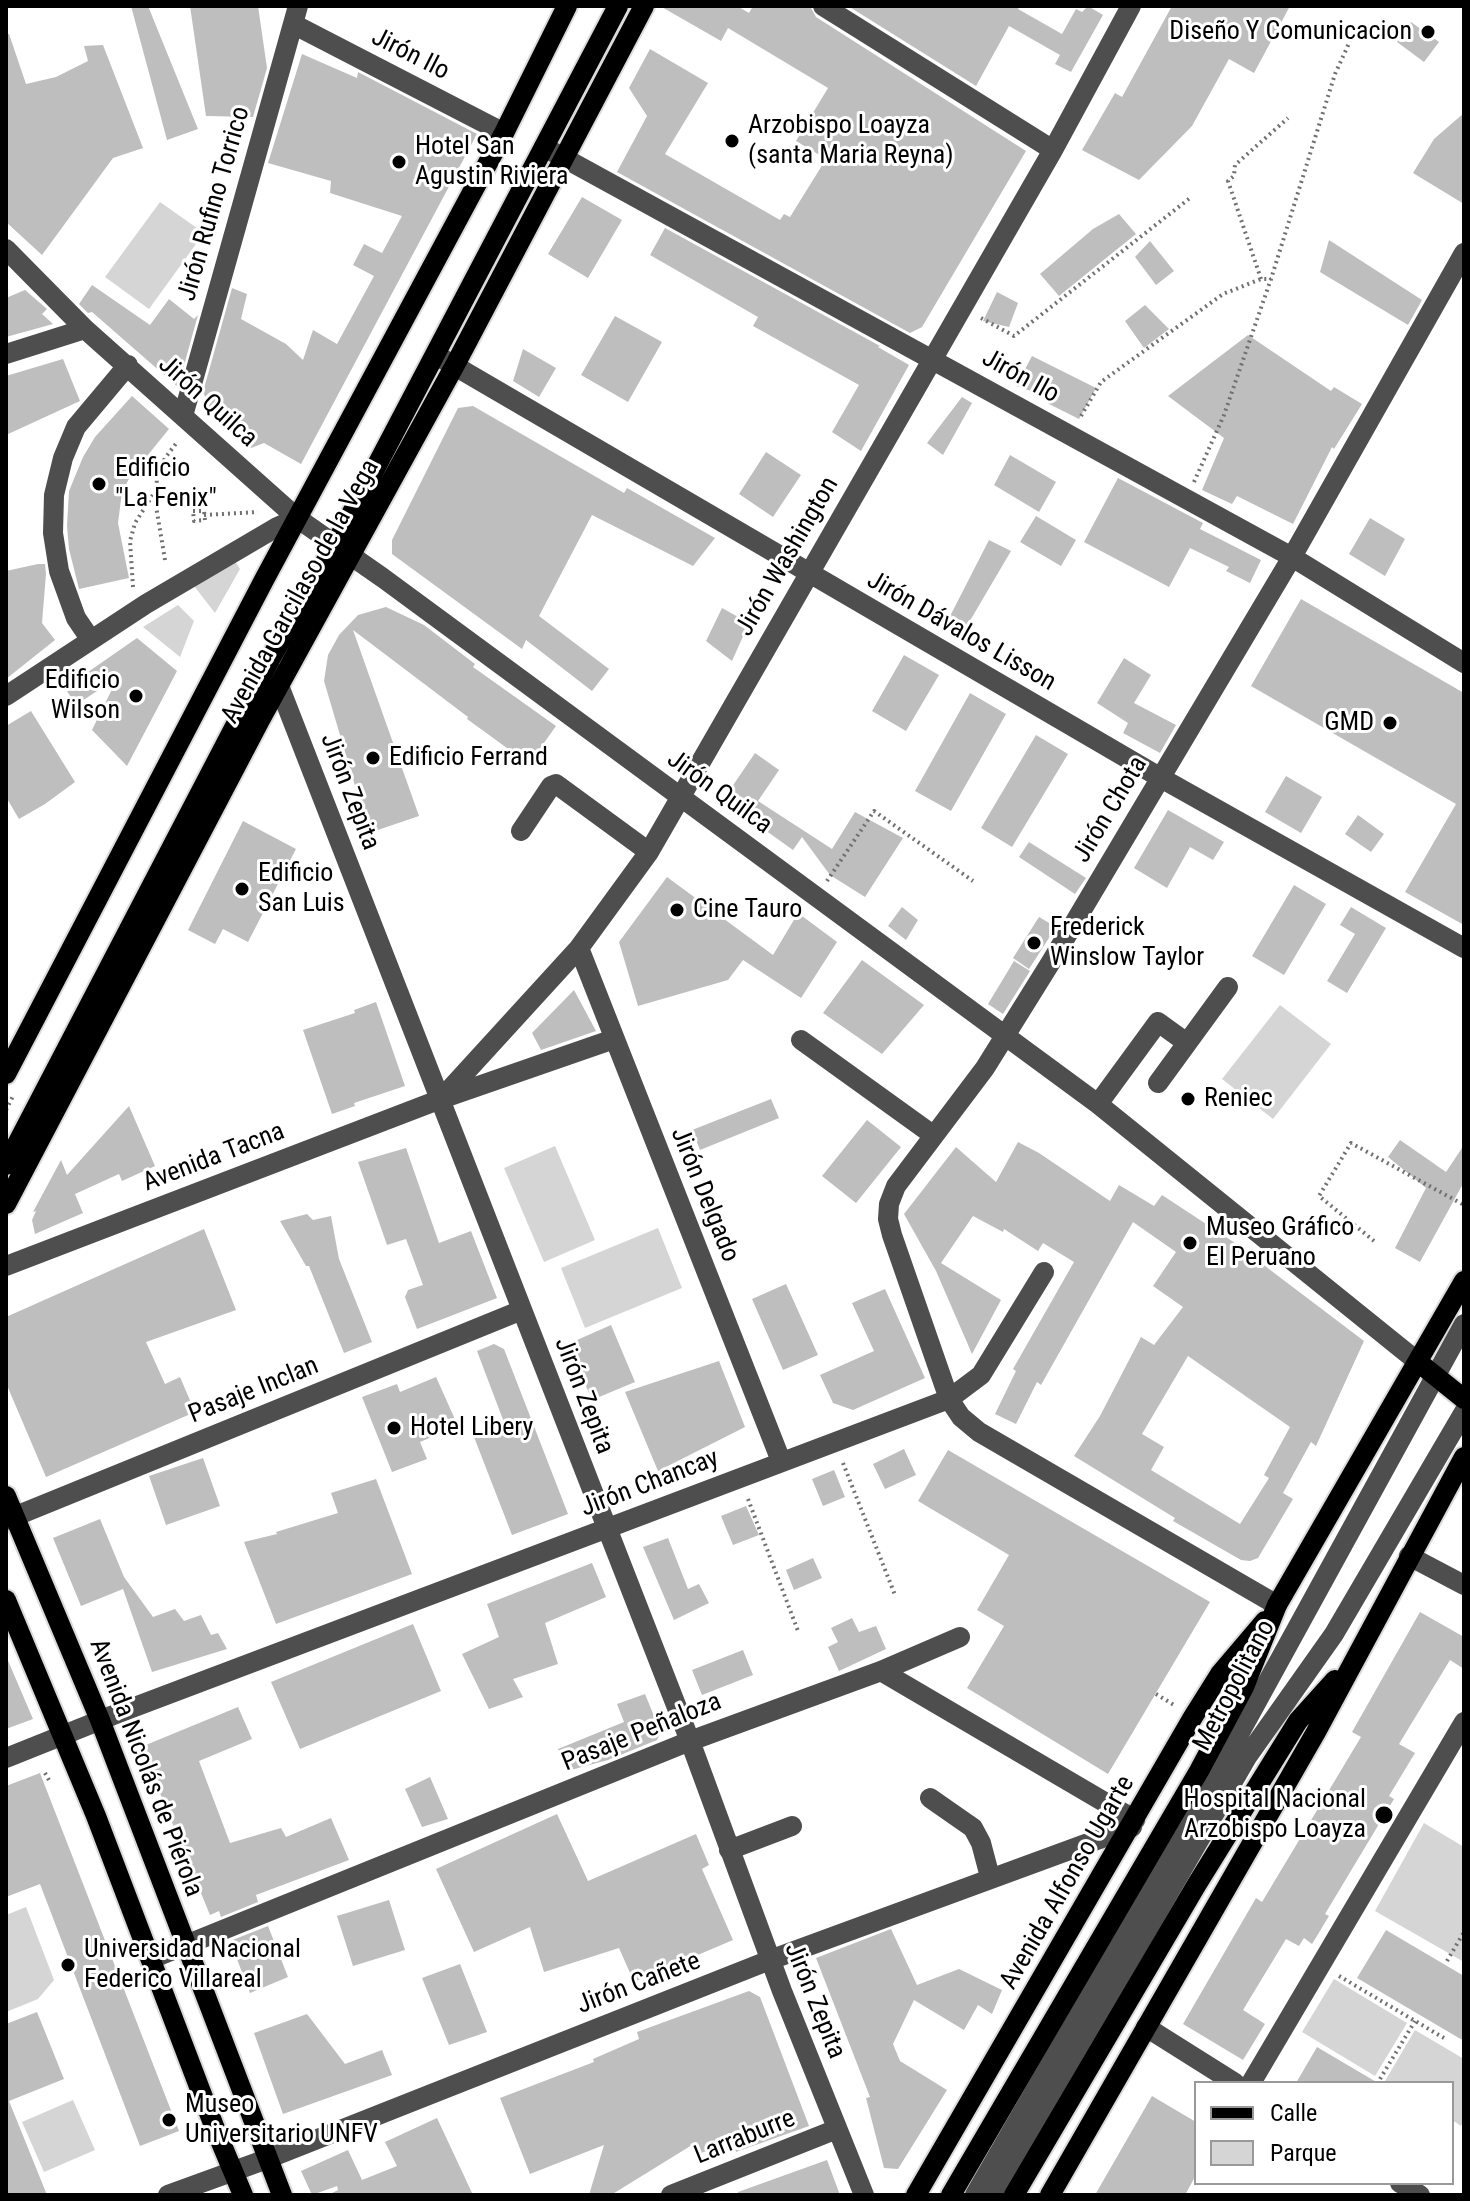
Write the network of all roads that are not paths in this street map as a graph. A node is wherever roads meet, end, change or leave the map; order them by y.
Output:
1 (567, 6) edge
2 (618, 6) edge
3 (644, 6) edge
4 (823, 6) edge
5 (1131, 6) edge
6 (295, 15) edge
7 (504, 133) junction
8 (544, 147) junction
9 (1053, 150) junction
10 (565, 159) junction
11 (6, 249) edge
12 (1464, 253) edge
13 (85, 329) junction
14 (6, 354) edge
15 (436, 355) junction
16 (932, 358) junction
17 (128, 365) junction
18 (455, 365) junction
19 (188, 420) junction
20 (297, 518) junction
21 (343, 550) junction
22 (1292, 557) junction
23 (808, 573) junction
24 (91, 640) junction
25 (269, 662) junction
26 (1464, 663) edge
27 (279, 685) junction
28 (6, 696) edge
29 (1161, 778) junction
30 (682, 798) junction
31 (521, 831) dead end
32 (649, 852) junction
33 (579, 948) junction
34 (1464, 948) edge
35 (1228, 987) dead end
36 (1006, 1035) junction
37 (614, 1039) junction
38 (801, 1040) dead end
39 (1187, 1043) junction
40 (6, 1074) edge
41 (1158, 1083) dead end
42 (441, 1099) junction
43 (1098, 1104) junction
44 (933, 1135) junction
45 (6, 1165) edge
46 (6, 1204) edge
47 (6, 1266) edge
48 (1044, 1272) dead end
49 (1464, 1281) edge
50 (522, 1310) junction
51 (1464, 1324) edge
52 (1418, 1362) junction
53 (1436, 1377) junction
54 (949, 1399) junction
55 (1464, 1399) edge
56 (1464, 1412) edge
57 (1464, 1457) edge
58 (781, 1461) junction
59 (6, 1496) edge
60 (10, 1518) edge
61 (607, 1529) junction
62 (1409, 1556) junction
63 (1464, 1585) edge
64 (6, 1600) edge
65 (1277, 1605) junction
66 (960, 1637) dead end
67 (1357, 1655) junction
68 (881, 1671) junction
69 (100, 1720) junction
70 (1464, 1722) edge
71 (61, 1736) junction
72 (690, 1741) junction
73 (6, 1758) edge
74 (930, 1798) dead end
75 (1134, 1824) junction
76 (792, 1826) dead end
77 (729, 1850) junction
78 (990, 1877) junction
79 (186, 1946) junction
80 (151, 1959) junction
81 (770, 1960) junction
82 (1146, 2027) junction
83 (1232, 2081) edge
84 (1252, 2081) edge
85 (837, 2129) junction
86 (267, 2159) junction
87 (233, 2170) junction
88 (168, 2195) edge
89 (243, 2195) edge
90 (282, 2195) edge
91 (671, 2195) edge
92 (864, 2195) edge
93 (916, 2195) edge
94 (951, 2195) edge
95 (975, 2195) edge
96 (994, 2195) edge
97 (1014, 2195) edge
98 (1050, 2195) edge

1 - 7 main road, Avenida Garcilaso de la Vega
2 - 8 main road, Avenida Garcilaso de la Vega
3 - 10 main road, Avenida Garcilaso de la Vega
4 - 9 street
5 - 9 street, Jirón Washington
6 - 7 street, Jirón Ilo
6 - 19 street, Jirón Rufino Torrico
7 - 20 main road, Avenida Garcilaso de la Vega
8 - 10 street, Jirón Ilo
8 - 15 main road, Avenida Garcilaso de la Vega
9 - 16 street, Jirón Washington
10 - 16 street, Jirón Ilo
10 - 18 main road, Avenida Garcilaso de la Vega
11 - 13 street, Jirón Quilca
12 - 22 street, Jirón Chota
13 - 14 street
13 - 17 street, Jirón Quilca
15 - 18 street, Jirón Dávalos Lisson
15 - 21 main road, Avenida Garcilaso de la Vega
16 - 22 street, Jirón Ilo
16 - 23 street, Jirón Washington
17 - 19 street, Jirón Quilca
17 - 24 street
18 - 21 main road, Avenida Garcilaso de la Vega
18 - 23 street, Jirón Dávalos Lisson
19 - 20 street, Jirón Quilca
20 - 21 street, Jirón Quilca
20 - 24 street
20 - 40 main road, Avenida Garcilaso de la Vega
21 - 25 main road, Avenida Garcilaso de la Vega
21 - 27 main road, Avenida Garcilaso de la Vega
21 - 30 street, Jirón Quilca
22 - 26 street, Jirón Ilo
22 - 29 street, Jirón Chota
23 - 29 street, Jirón Dávalos Lisson
23 - 30 street, Jirón Washington
24 - 28 street
25 - 27 street, Jirón Zepita
25 - 45 main road, Avenida Garcilaso de la Vega
27 - 42 street, Jirón Zepita
27 - 46 main road, Avenida Garcilaso de la Vega
29 - 34 street, Jirón Dávalos Lisson
29 - 36 street, Jirón Chota
30 - 32 street, Jirón Washington
30 - 36 street, Jirón Quilca
31 - 32 street
32 - 33 street, Jirón Washington
33 - 37 street, Jirón Delgado
33 - 42 street, Jirón Washington
35 - 39 street
36 - 43 street, Jirón Quilca
36 - 44 street, Jirón Chota
37 - 42 street, Avenida Tacna
37 - 58 street, Jirón Delgado
38 - 44 street
39 - 41 street
39 - 43 street
42 - 47 street, Avenida Tacna
42 - 50 street, Jirón Zepita
43 - 52 street, Jirón Quilca
44 - 54 street, Jirón Chota
48 - 54 street, Jirón Chancay
49 - 52 main road, Avenida Alfonso Ugarte
50 - 60 street, Pasaje Inclan
50 - 61 street, Jirón Zepita
51 - 53 street, Metropolitano
52 - 53 main road
52 - 65 main road, Avenida Alfonso Ugarte
53 - 55 main road
53 - 95 street, Metropolitano
54 - 58 street, Jirón Chancay
54 - 65 street
56 - 96 street, Metropolitano
57 - 62 main road
58 - 61 street, Jirón Chancay
59 - 60 main road, Avenida Nicolás de Piérola
60 - 69 main road, Avenida Nicolás de Piérola
61 - 69 street, Jirón Chancay
61 - 72 street, Jirón Zepita
62 - 63 street
62 - 67 main road
64 - 71 main road
65 - 75 main road, Avenida Alfonso Ugarte
65 - 94 main road, Avenida Alfonso Ugarte
66 - 68 street, Pasaje Peñaloza
67 - 82 main road
67 - 97 main road
68 - 72 street, Pasaje Peñaloza
68 - 75 street
69 - 71 street, Jirón Chancay
69 - 79 main road, Avenida Nicolás de Piérola
70 - 84 street
71 - 73 street, Jirón Chancay
71 - 80 main road
72 - 77 street, Jirón Zepita
72 - 79 street, Pasaje Peñaloza
74 - 78 street
75 - 78 street, Jirón Cañete
75 - 93 main road, Avenida Alfonso Ugarte
76 - 77 street
77 - 81 street, Jirón Zepita
78 - 81 street, Jirón Cañete
79 - 80 street, Pasaje Peñaloza
79 - 86 main road, Avenida Nicolás de Piérola
80 - 87 main road
81 - 85 street, Jirón Zepita
81 - 86 street, Jirón Cañete
82 - 83 street
82 - 98 main road
85 - 91 street, Larraburre
85 - 92 street, Jirón Zepita
86 - 87 street, Jirón Cañete
86 - 90 main road, Avenida Nicolás de Piérola
87 - 88 street, Jirón Cañete
87 - 89 main road

